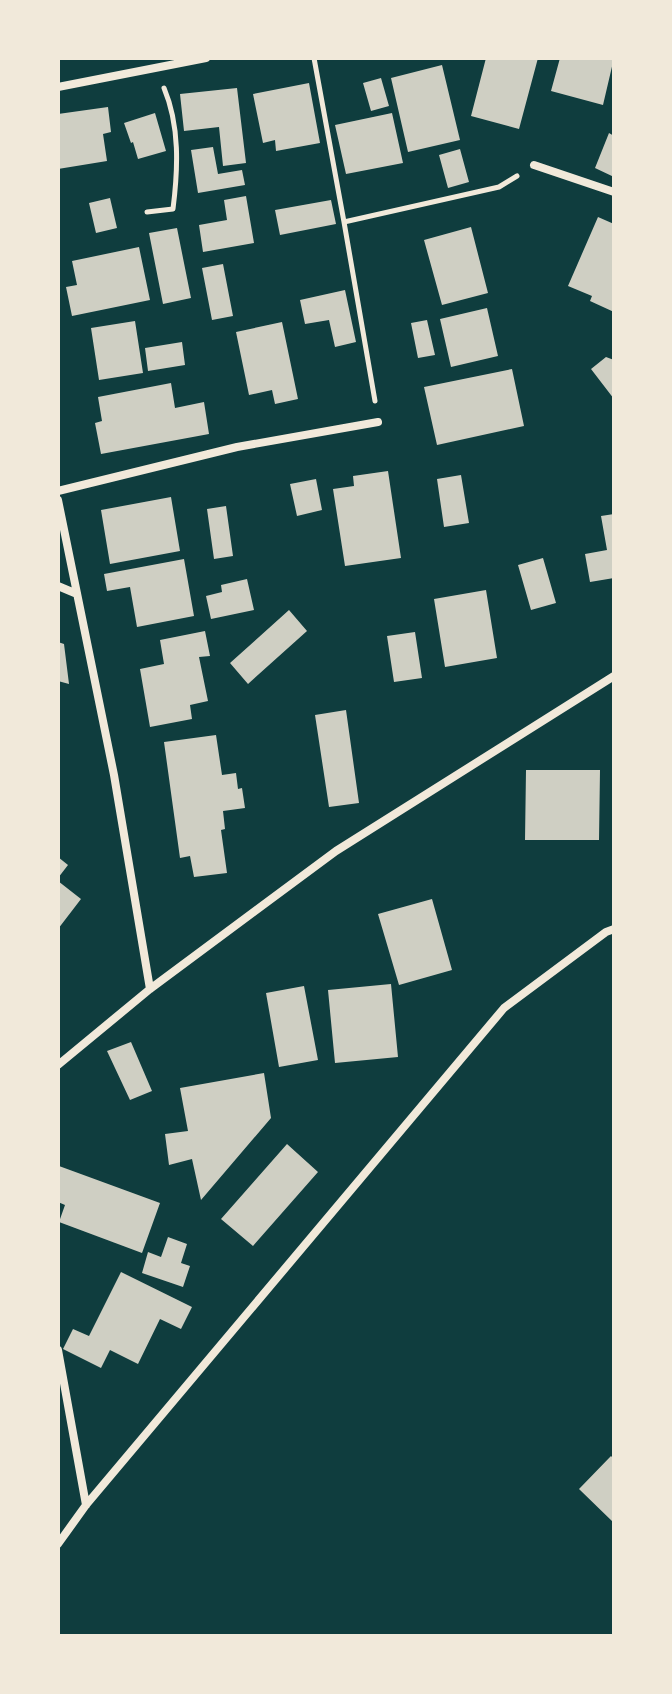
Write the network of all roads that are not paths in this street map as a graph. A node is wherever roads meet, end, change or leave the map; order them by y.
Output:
1 (206, 58) edge
2 (58, 87) edge
3 (534, 165) road end
4 (614, 192) edge
5 (378, 422) road end
6 (58, 491) edge
7 (58, 500) edge
8 (58, 586) edge
9 (77, 594) junction
10 (614, 676) edge
11 (614, 929) edge
12 (150, 989) junction
13 (58, 1065) edge
14 (58, 1350) edge
15 (86, 1505) junction
16 (58, 1544) edge

1 - 2 street
3 - 4 street
5 - 6 street
7 - 9 street
8 - 9 street
9 - 12 street
10 - 12 street
11 - 15 street
12 - 13 street
14 - 15 street
15 - 16 street

